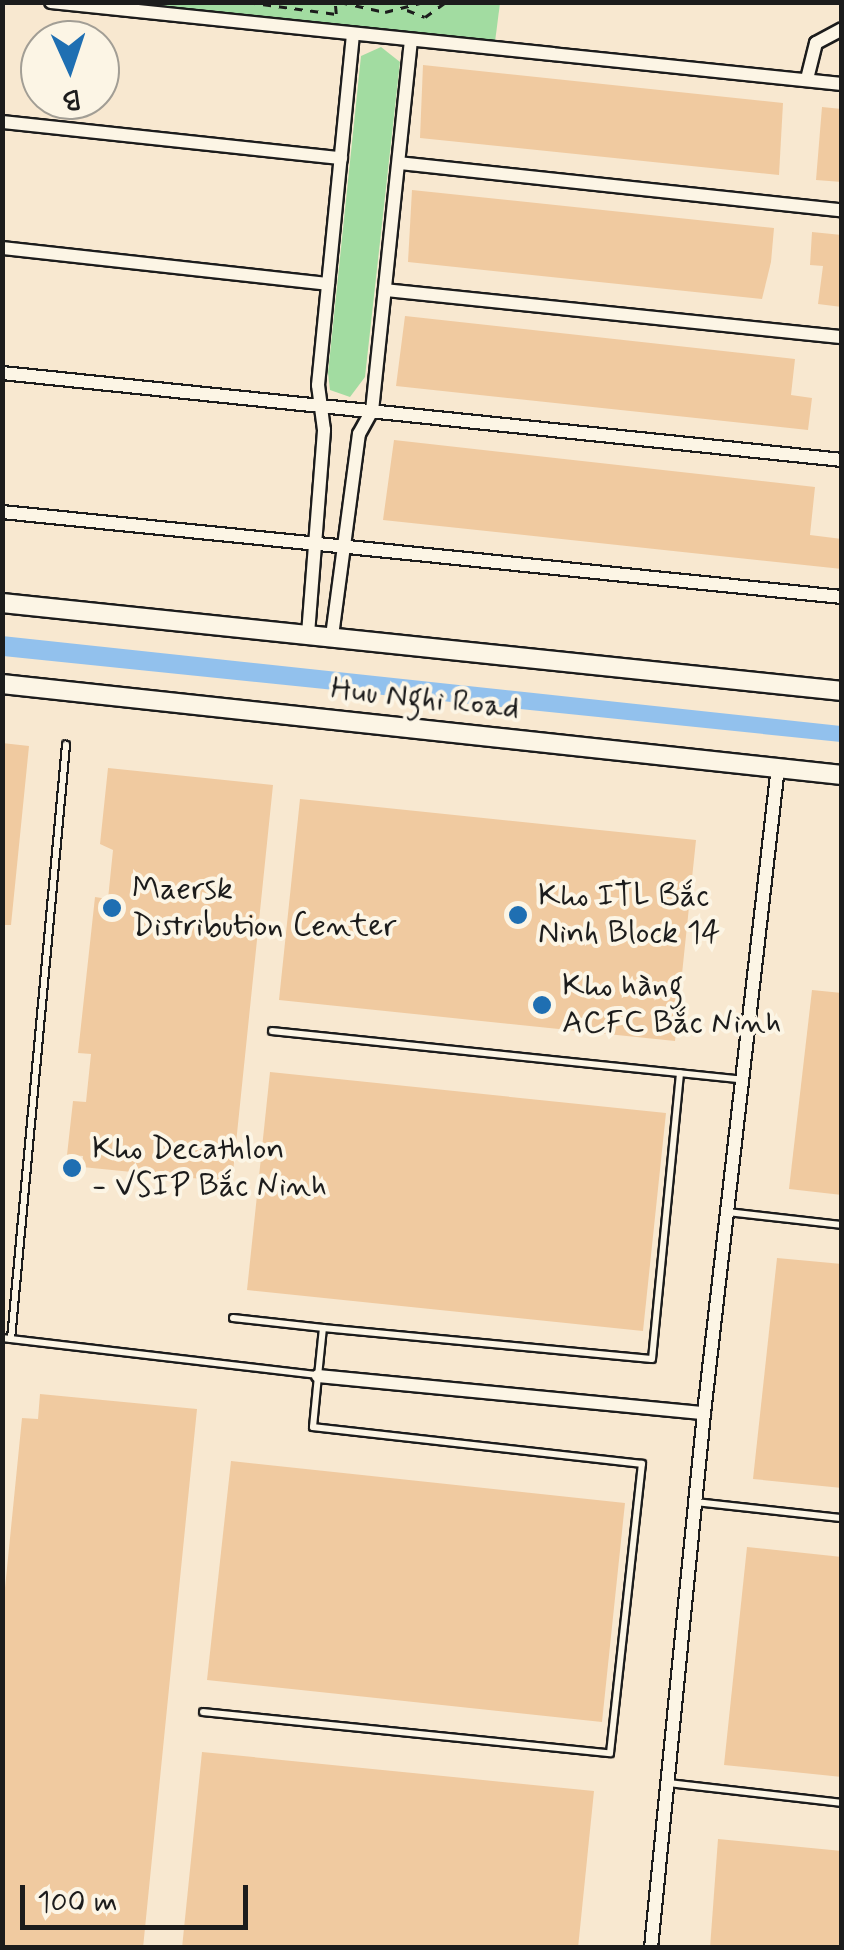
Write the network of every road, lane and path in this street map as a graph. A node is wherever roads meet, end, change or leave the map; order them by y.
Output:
1 (51, 2) edge
2 (247, 2) edge
3 (337, 2) edge
4 (407, 2) edge
5 (424, 2) edge
6 (446, 2) edge
7 (407, 10) junction
8 (842, 29) edge
9 (354, 35) junction
10 (411, 40) junction
11 (807, 79) junction
12 (842, 84) edge
13 (2, 122) edge
14 (341, 158) junction
15 (398, 163) junction
16 (842, 210) edge
17 (2, 248) edge
18 (328, 284) junction
19 (384, 290) junction
20 (842, 338) edge
21 (2, 372) edge
22 (320, 406) junction
23 (372, 411) junction
24 (842, 460) edge
25 (2, 512) edge
26 (316, 544) junction
27 (339, 546) junction
28 (842, 597) edge
29 (2, 603) edge
30 (308, 634) junction
31 (332, 636) junction
32 (2, 684) edge
33 (842, 691) edge
34 (66, 745) dead end
35 (778, 767) junction
36 (842, 775) edge
37 (272, 1031) dead end
38 (680, 1073) junction
39 (740, 1079) junction
40 (726, 1212) junction
41 (842, 1224) edge
42 (233, 1318) dead end
43 (322, 1328) junction
44 (7, 1339) edge
45 (318, 1376) junction
46 (704, 1413) junction
47 (696, 1502) junction
48 (842, 1518) edge
49 (203, 1712) dead end
50 (668, 1783) junction
51 (842, 1803) edge
52 (650, 1948) edge

1 - 9 street
2 - 3 path
3 - 7 path
4 - 7 path
5 - 7 path
6 - 7 path
8 - 11 street
9 - 10 street
9 - 14 street
10 - 11 street
10 - 15 street
11 - 12 street
13 - 14 street
14 - 18 street
15 - 16 street
15 - 19 street
17 - 18 street
18 - 22 street
19 - 20 street
19 - 23 street
21 - 22 street
22 - 23 street
22 - 26 street
23 - 24 street
23 - 27 street
25 - 26 street
26 - 27 street
26 - 30 street
27 - 28 street
27 - 31 street
29 - 30 main road, Huu Nghi Road
30 - 31 main road, Huu Nghi Road
31 - 33 main road, Huu Nghi Road
32 - 35 main road, Huu Nghi Road
34 - 44 lane
35 - 36 main road, Huu Nghi Road
35 - 39 street
37 - 38 lane
38 - 39 lane
38 - 43 lane
39 - 40 street
40 - 41 lane
40 - 46 street
42 - 43 lane
43 - 45 lane
44 - 45 lane
45 - 46 street
45 - 49 lane
46 - 47 street
47 - 48 lane
47 - 50 street
50 - 51 lane
50 - 52 street

